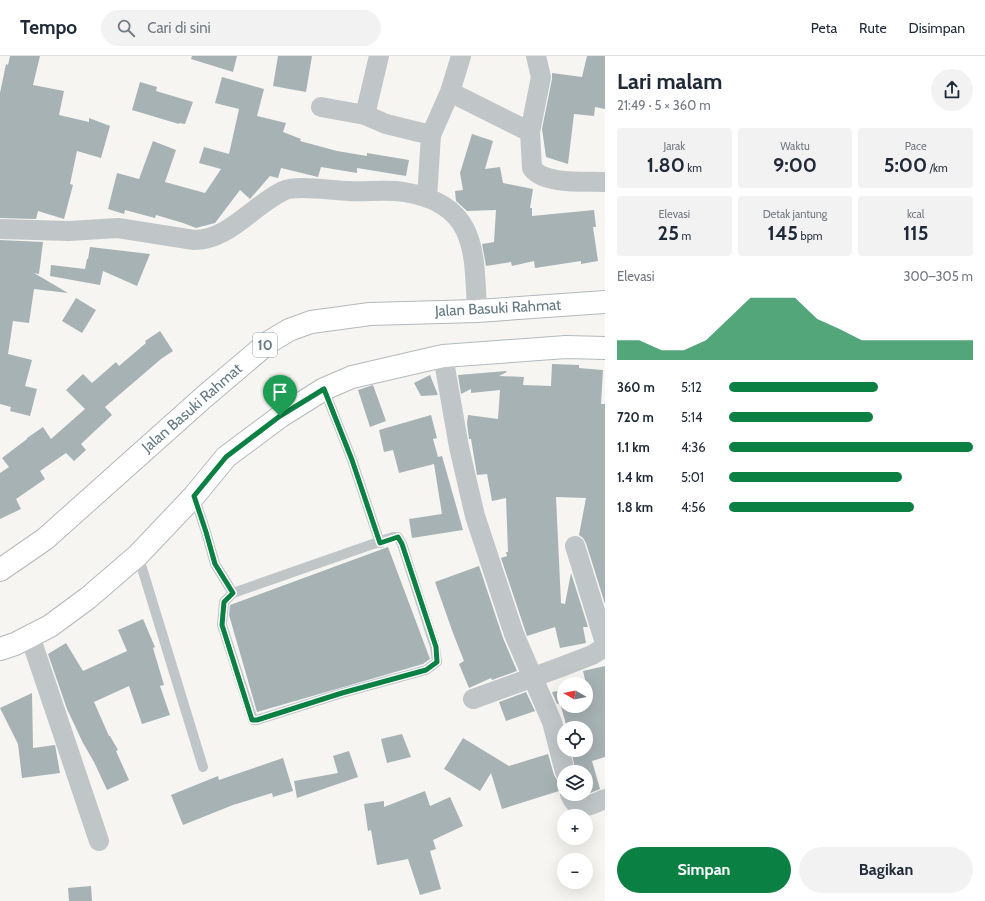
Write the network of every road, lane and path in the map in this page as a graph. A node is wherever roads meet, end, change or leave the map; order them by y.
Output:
1 (379, 56) edge
2 (461, 56) edge
3 (536, 56) edge
4 (450, 92) junction
5 (321, 107) dead end
6 (365, 115) junction
7 (530, 132) junction
8 (431, 135) junction
9 (605, 182) edge
10 (427, 198) junction
11 (0, 229) edge
12 (605, 302) edge
13 (477, 311) junction
14 (605, 348) edge
15 (442, 356) junction
16 (324, 389) junction
17 (194, 496) junction
18 (380, 543) junction
19 (575, 546) dead end
20 (138, 555) junction
21 (0, 570) edge
22 (233, 593) junction
23 (30, 636) junction
24 (605, 643) edge
25 (605, 648) edge
26 (0, 649) edge
27 (533, 676) junction
28 (474, 699) dead end
29 (563, 765) edge
30 (203, 767) dead end
31 (605, 799) edge
32 (574, 801) edge
33 (98, 841) dead end

1 - 6 street
2 - 4 street
3 - 7 street
4 - 7 street
4 - 8 street
5 - 6 street
6 - 8 street
7 - 9 street
8 - 10 street
10 - 11 street
10 - 13 street
12 - 13 main road, Jalan Basuki Rahmat / 10
13 - 21 main road, Jalan Basuki Rahmat / 10
14 - 15 main road
15 - 16 main road
15 - 27 street
16 - 17 main road
16 - 18 lane
17 - 20 main road
17 - 22 lane
18 - 22 lane
18 - 22 lane
19 - 24 street
20 - 23 main road
20 - 30 lane
23 - 26 main road
23 - 33 street
25 - 27 street
27 - 28 street
27 - 29 street
31 - 32 street

